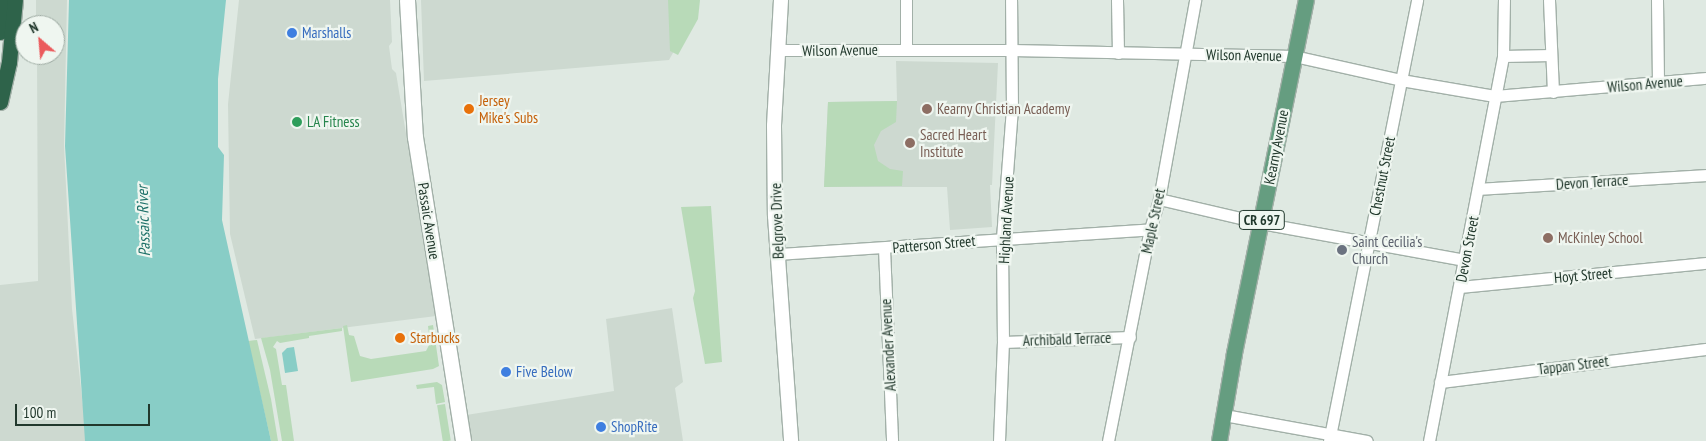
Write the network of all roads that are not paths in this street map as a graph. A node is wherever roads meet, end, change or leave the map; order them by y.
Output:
1 (7, 0) edge
2 (15, 0) edge
3 (407, 0) edge
4 (781, 0) edge
5 (906, 0) edge
6 (1011, 0) edge
7 (1117, 0) edge
8 (1195, 0) edge
9 (1306, 0) edge
10 (1416, 0) edge
11 (1504, 0) edge
12 (1549, 0) edge
13 (1657, 0) edge
14 (0, 32) edge
15 (906, 49) junction
16 (778, 50) junction
17 (1012, 50) junction
18 (1118, 53) junction
19 (1186, 54) junction
20 (1551, 55) junction
21 (1294, 56) junction
22 (1503, 56) junction
23 (1706, 78) edge
24 (1401, 80) junction
25 (1658, 83) junction
26 (1553, 92) junction
27 (1495, 96) junction
28 (0, 102) edge
29 (1706, 174) edge
30 (1478, 189) junction
31 (1158, 199) junction
32 (1261, 223) junction
33 (1150, 229) junction
34 (1002, 238) junction
35 (1369, 243) junction
36 (884, 248) junction
37 (778, 254) junction
38 (1465, 260) junction
39 (1706, 263) edge
40 (1460, 287) junction
41 (1130, 337) junction
42 (1003, 342) junction
43 (1706, 349) edge
44 (1440, 382) junction
45 (1224, 415) junction
46 (1330, 438) edge
47 (463, 441) edge
48 (792, 441) edge
49 (892, 441) edge
50 (999, 441) edge
51 (1108, 441) edge
52 (1219, 441) edge
53 (1367, 441) edge
54 (1429, 441) edge

1 - 14 highway
2 - 28 highway
3 - 47 main road, Passaic Avenue
4 - 16 street, Belgrove Drive
5 - 15 street
6 - 17 street, Highland Avenue
7 - 18 street
8 - 19 street, Maple Street
9 - 21 main road, Kearny Avenue / CR 697
10 - 24 street, Chestnut Street
11 - 22 street, Devon Street
12 - 20 street
13 - 25 street
15 - 16 street, Wilson Avenue
15 - 17 street, Wilson Avenue
16 - 37 street, Belgrove Drive
17 - 18 street, Wilson Avenue
17 - 34 street, Highland Avenue
18 - 19 street, Wilson Avenue
19 - 21 street, Wilson Avenue
19 - 31 street, Maple Street
20 - 22 street
20 - 26 street
21 - 24 street, Wilson Avenue
21 - 32 main road, Kearny Avenue / CR 697
22 - 27 street, Devon Street
23 - 25 street, Wilson Avenue
24 - 27 street, Wilson Avenue
24 - 35 street, Chestnut Street
25 - 26 street, Wilson Avenue
26 - 27 street, Wilson Avenue
27 - 30 street, Devon Street
29 - 30 street, Devon Terrace
30 - 38 street, Devon Street
31 - 32 street
31 - 33 street, Maple Street
32 - 35 street
32 - 45 main road, Kearny Avenue / CR 697
33 - 34 street, Patterson Street
33 - 41 street, Maple Street
34 - 36 street, Patterson Street
34 - 42 street, Highland Avenue
35 - 38 street
35 - 46 street, Chestnut Street
36 - 37 street, Patterson Street
36 - 49 street, Alexander Avenue
37 - 48 street, Belgrove Drive
38 - 40 street, Devon Street
39 - 40 street, Hoyt Street
40 - 44 street, Devon Street
41 - 42 street, Archibald Terrace
41 - 51 street, Maple Street
42 - 50 street, Highland Avenue
43 - 44 street, Tappan Street
44 - 54 street, Devon Street
45 - 46 street
45 - 52 main road, Kearny Avenue / CR 697
46 - 53 street

